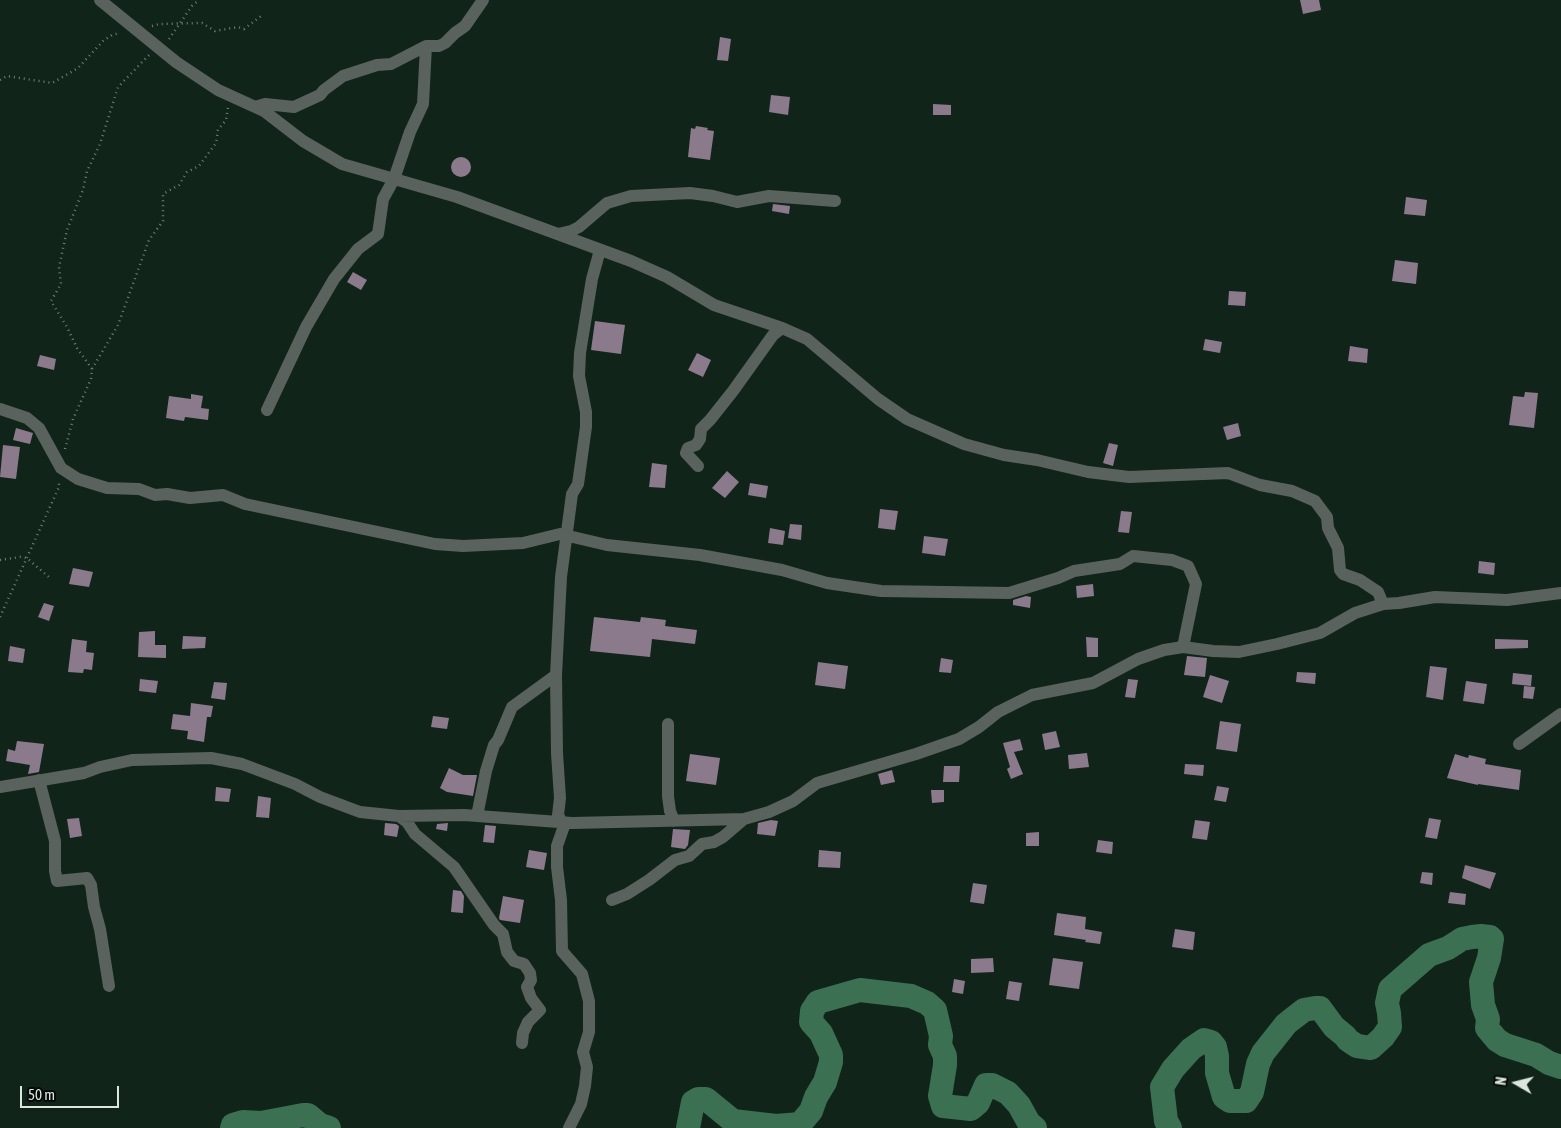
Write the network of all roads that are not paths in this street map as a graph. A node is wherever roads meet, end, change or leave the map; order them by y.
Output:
1 (100, 0) edge
2 (483, 0) edge
3 (426, 46) junction
4 (255, 107) junction
5 (394, 179) junction
6 (835, 201) dead end
7 (558, 234) junction
8 (600, 250) junction
9 (782, 328) junction
10 (0, 409) edge
11 (267, 410) dead end
12 (698, 466) dead end
13 (568, 535) junction
14 (1561, 593) edge
15 (1383, 604) junction
16 (1183, 647) junction
17 (556, 675) junction
18 (1561, 714) edge
19 (668, 724) dead end
20 (1519, 744) dead end
21 (39, 780) junction
22 (0, 787) edge
23 (399, 816) junction
24 (476, 816) junction
25 (744, 819) junction
26 (674, 821) junction
27 (562, 822) junction
28 (612, 900) dead end
29 (109, 986) dead end
30 (522, 1043) dead end
31 (568, 1128) edge

1 - 4 street
2 - 3 street
3 - 4 street
3 - 5 street
4 - 5 street
5 - 7 street
5 - 11 street
6 - 7 street
7 - 8 street
8 - 9 street
8 - 13 street
9 - 12 street
9 - 15 street
10 - 13 street
13 - 16 street
13 - 17 street
14 - 15 street
15 - 16 street
16 - 25 street
17 - 24 street
17 - 27 street
18 - 20 street
19 - 26 street
21 - 22 street
21 - 23 street
21 - 29 street
23 - 24 street
23 - 30 street
24 - 27 street
25 - 26 street
25 - 28 street
26 - 27 street
27 - 31 street

